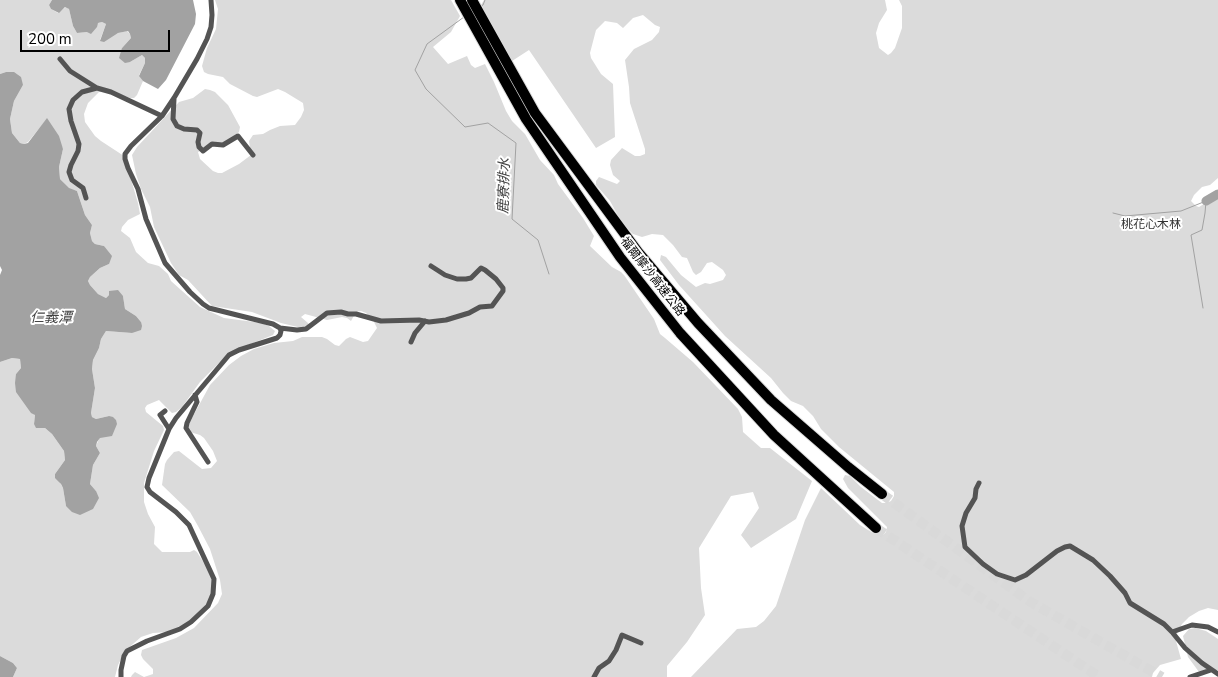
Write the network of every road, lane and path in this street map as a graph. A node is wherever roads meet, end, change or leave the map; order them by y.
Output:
1 (210, 0) edge
2 (460, 0) edge
3 (472, 0) edge
4 (493, 50) junction
5 (60, 58) dead end
6 (97, 88) junction
7 (174, 98) junction
8 (162, 116) junction
9 (253, 155) dead end
10 (86, 198) dead end
11 (431, 266) dead end
12 (425, 321) junction
13 (280, 328) junction
14 (411, 342) dead end
15 (195, 395) junction
16 (165, 412) dead end
17 (170, 429) junction
18 (208, 462) dead end
19 (980, 483) dead end
20 (882, 494) tunnel mouth
21 (876, 528) tunnel mouth
22 (1172, 632) junction
23 (1218, 632) edge
24 (642, 643) dead end
25 (1212, 670) junction
26 (1218, 674) edge
27 (121, 677) edge
28 (594, 677) edge
29 (1190, 677) edge

1 - 7 street
2 - 4 highway, 福爾摩沙高速公路
3 - 4 highway, 福爾摩沙高速公路
4 - 20 highway, 福爾摩沙高速公路
4 - 21 highway, 福爾摩沙高速公路
5 - 6 street
6 - 8 street
6 - 10 street
7 - 8 street
7 - 9 street
8 - 13 street
11 - 12 street
12 - 13 street
12 - 14 street
13 - 15 street
15 - 17 street
15 - 18 street
16 - 17 street
17 - 27 street
19 - 22 street
22 - 23 street
22 - 25 street
24 - 28 street
25 - 26 street
25 - 29 street

